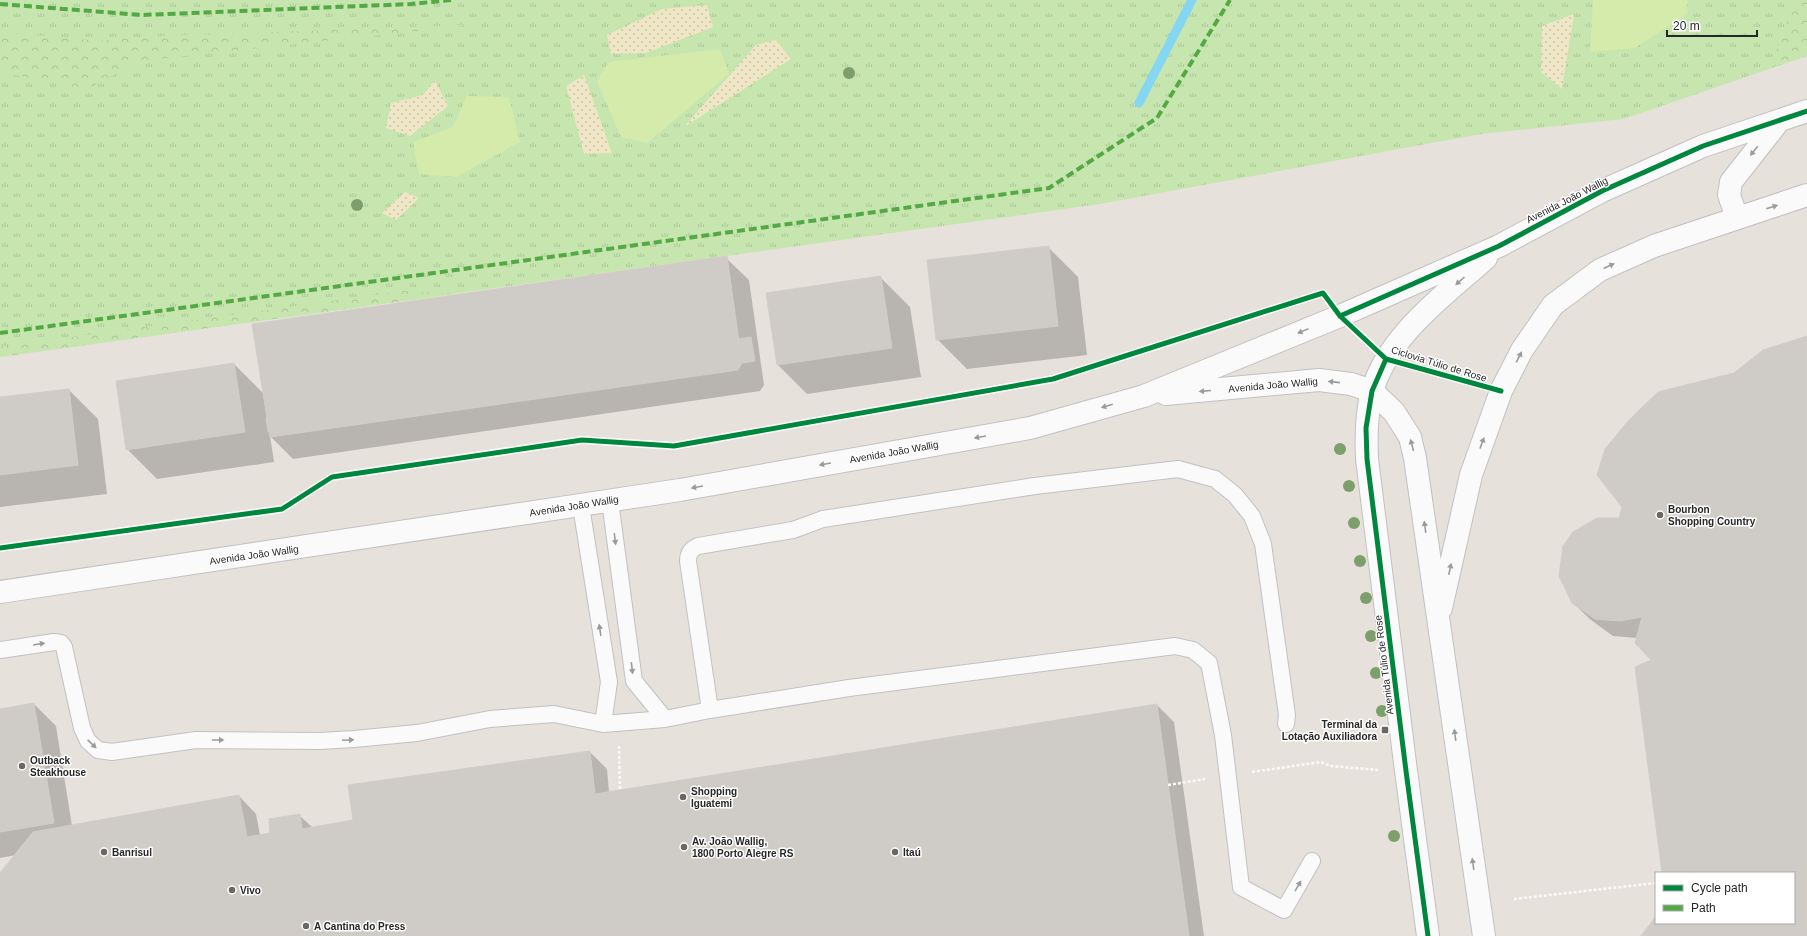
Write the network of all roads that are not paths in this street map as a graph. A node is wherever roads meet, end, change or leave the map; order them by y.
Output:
1 (1807, 111) edge
2 (1779, 121) junction
3 (1807, 195) edge
4 (1737, 218) junction
5 (1499, 246) junction
6 (1372, 392) junction
7 (1144, 396) junction
8 (610, 501) junction
9 (581, 506) junction
10 (0, 592) edge
11 (1438, 621) junction
12 (0, 650) edge
13 (710, 710) junction
14 (665, 719) junction
15 (603, 724) junction
16 (1286, 724) dead end
17 (1312, 861) dead end
18 (1428, 936) edge
19 (1484, 936) edge

1 - 2 main road, Avenida João Wallig
2 -> 4 main road
2 - 5 main road, Avenida João Wallig
4 -> 3 main road
11 -> 4 main road
5 -> 6 main road, Avenida João Wallig
5 -> 7 main road, Avenida João Wallig
6 -> 7 main road, Avenida João Wallig
11 -> 6 main road
6 - 18 main road, Avenida Túlio de Rose
7 -> 8 main road, Avenida João Wallig
8 - 9 main road, Avenida João Wallig
8 -> 14 lane
9 - 10 main road, Avenida João Wallig
15 -> 9 lane
19 -> 11 main road
12 -> 15 lane
13 - 14 lane
13 - 16 lane
13 -> 17 lane
14 - 15 lane

